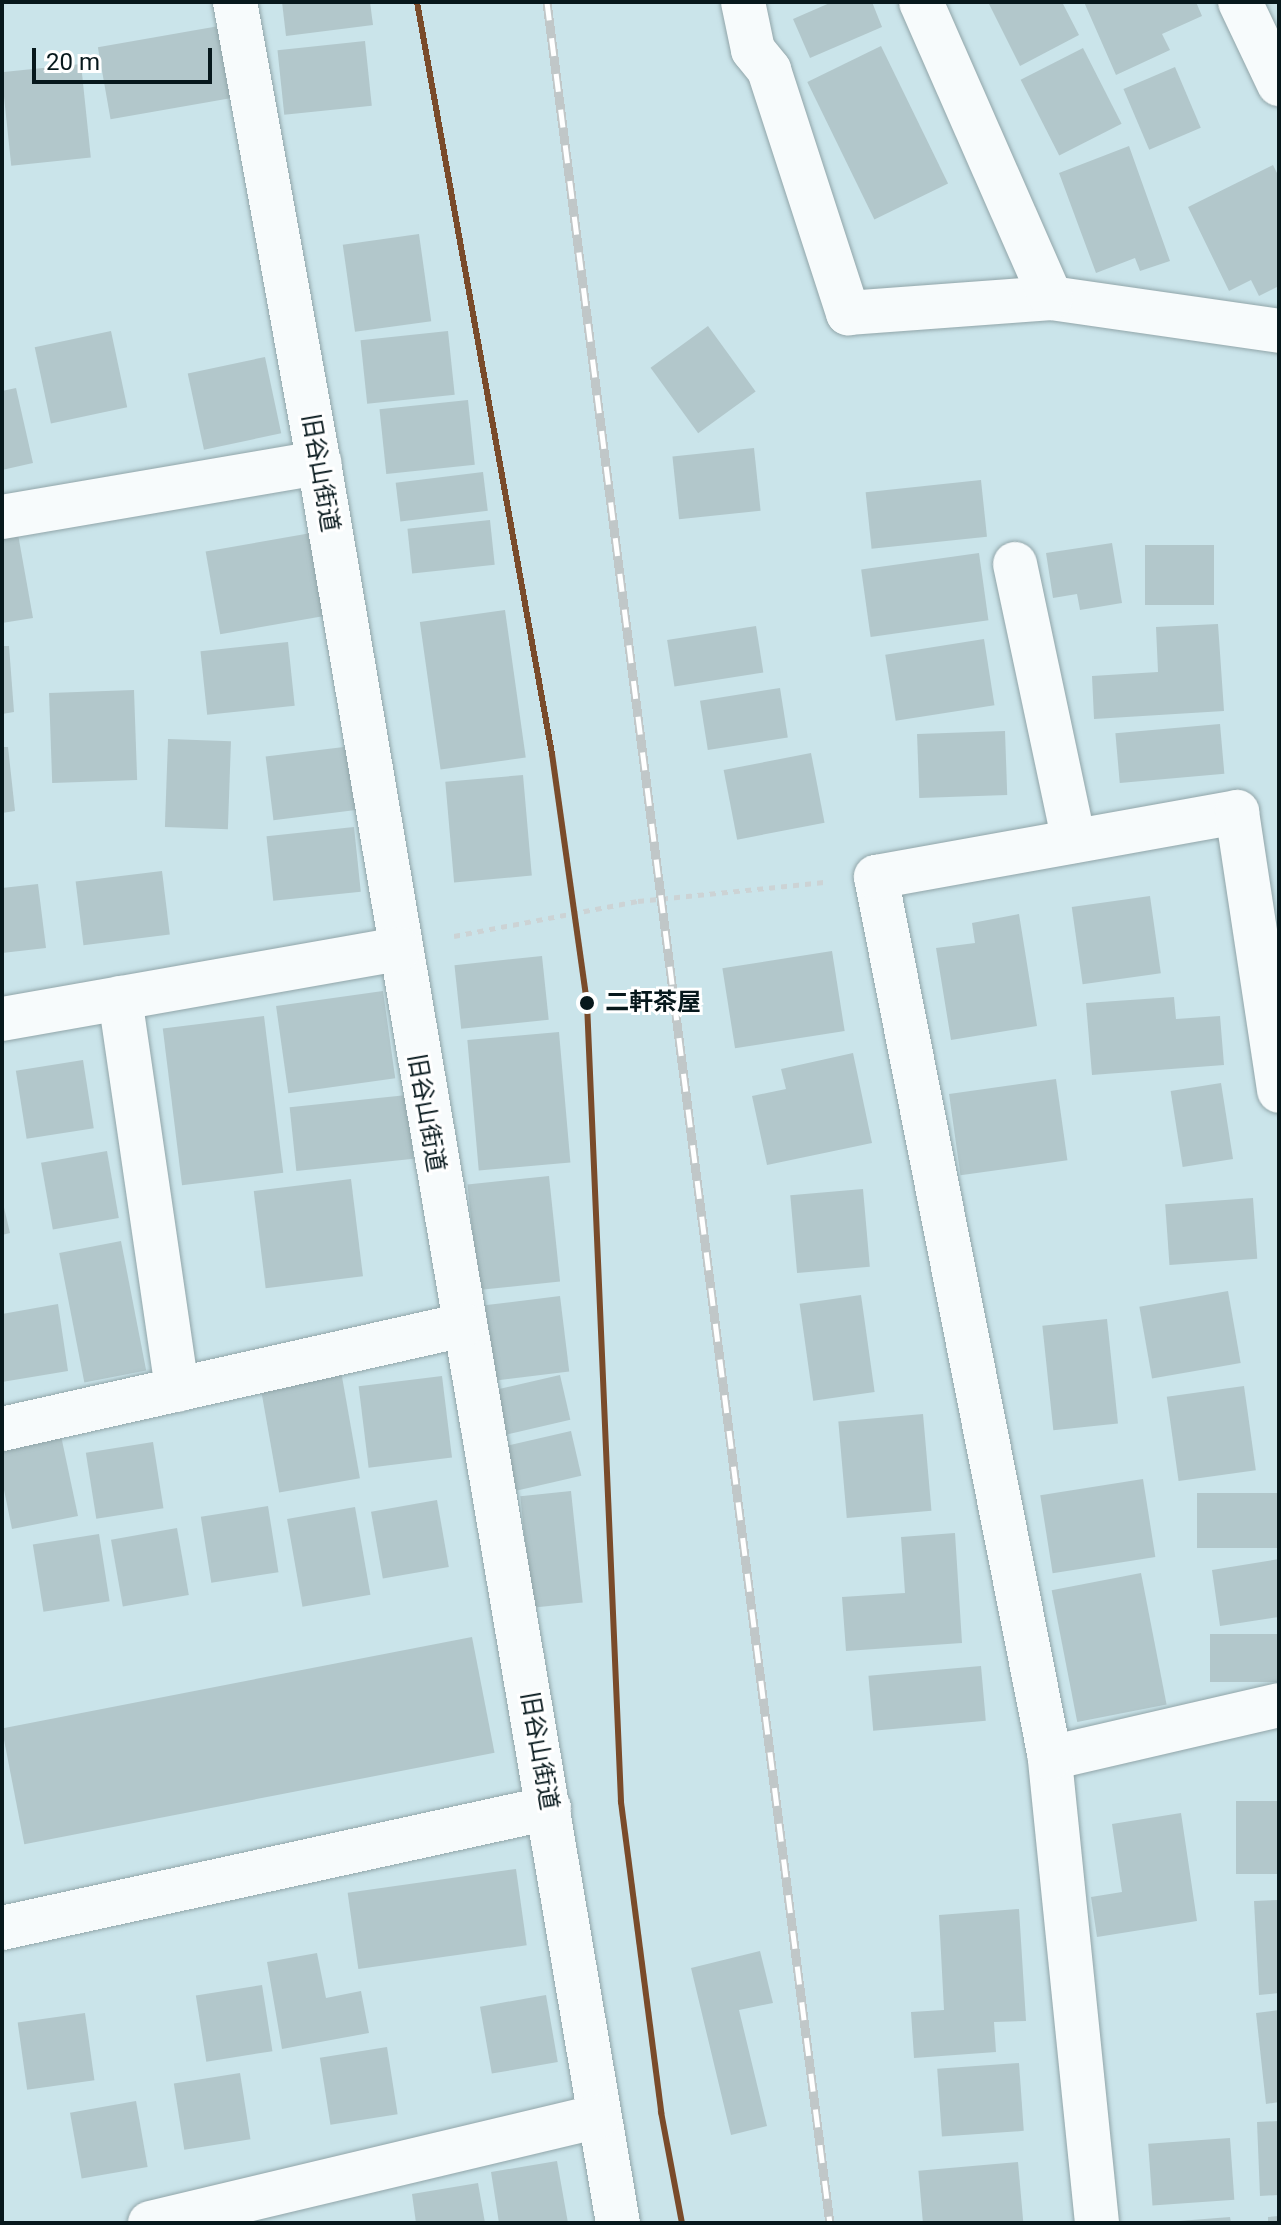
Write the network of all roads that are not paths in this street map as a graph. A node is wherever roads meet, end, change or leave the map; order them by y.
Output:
1 (235, 2) edge
2 (743, 2) edge
3 (921, 2) edge
4 (1240, 2) edge
5 (1279, 84) edge
6 (1051, 298) junction
7 (1279, 331) edge
8 (319, 463) junction
9 (2, 517) edge
10 (1015, 564) dead end
11 (1074, 841) junction
12 (399, 949) junction
13 (120, 998) junction
14 (2, 1019) edge
15 (1279, 1091) edge
16 (463, 1325) junction
17 (177, 1390) junction
18 (2, 1429) edge
19 (1279, 1705) edge
20 (1050, 1758) junction
21 (549, 1808) junction
22 (2, 1928) edge
23 (598, 2116) junction
24 (150, 2223) edge
25 (618, 2223) edge
26 (1097, 2223) edge

1 - 8 street, 旧谷山街道
2 - 6 street
3 - 6 street
4 - 5 street
6 - 7 street
8 - 9 street
8 - 12 street, 旧谷山街道
10 - 11 street
11 - 15 street
11 - 20 street
12 - 13 street
12 - 16 street, 旧谷山街道
13 - 14 street
13 - 17 street
16 - 17 street
16 - 21 street, 旧谷山街道
17 - 18 street
19 - 20 street
20 - 26 street
21 - 22 street
21 - 23 street, 旧谷山街道
23 - 24 street
23 - 25 street, 旧谷山街道

